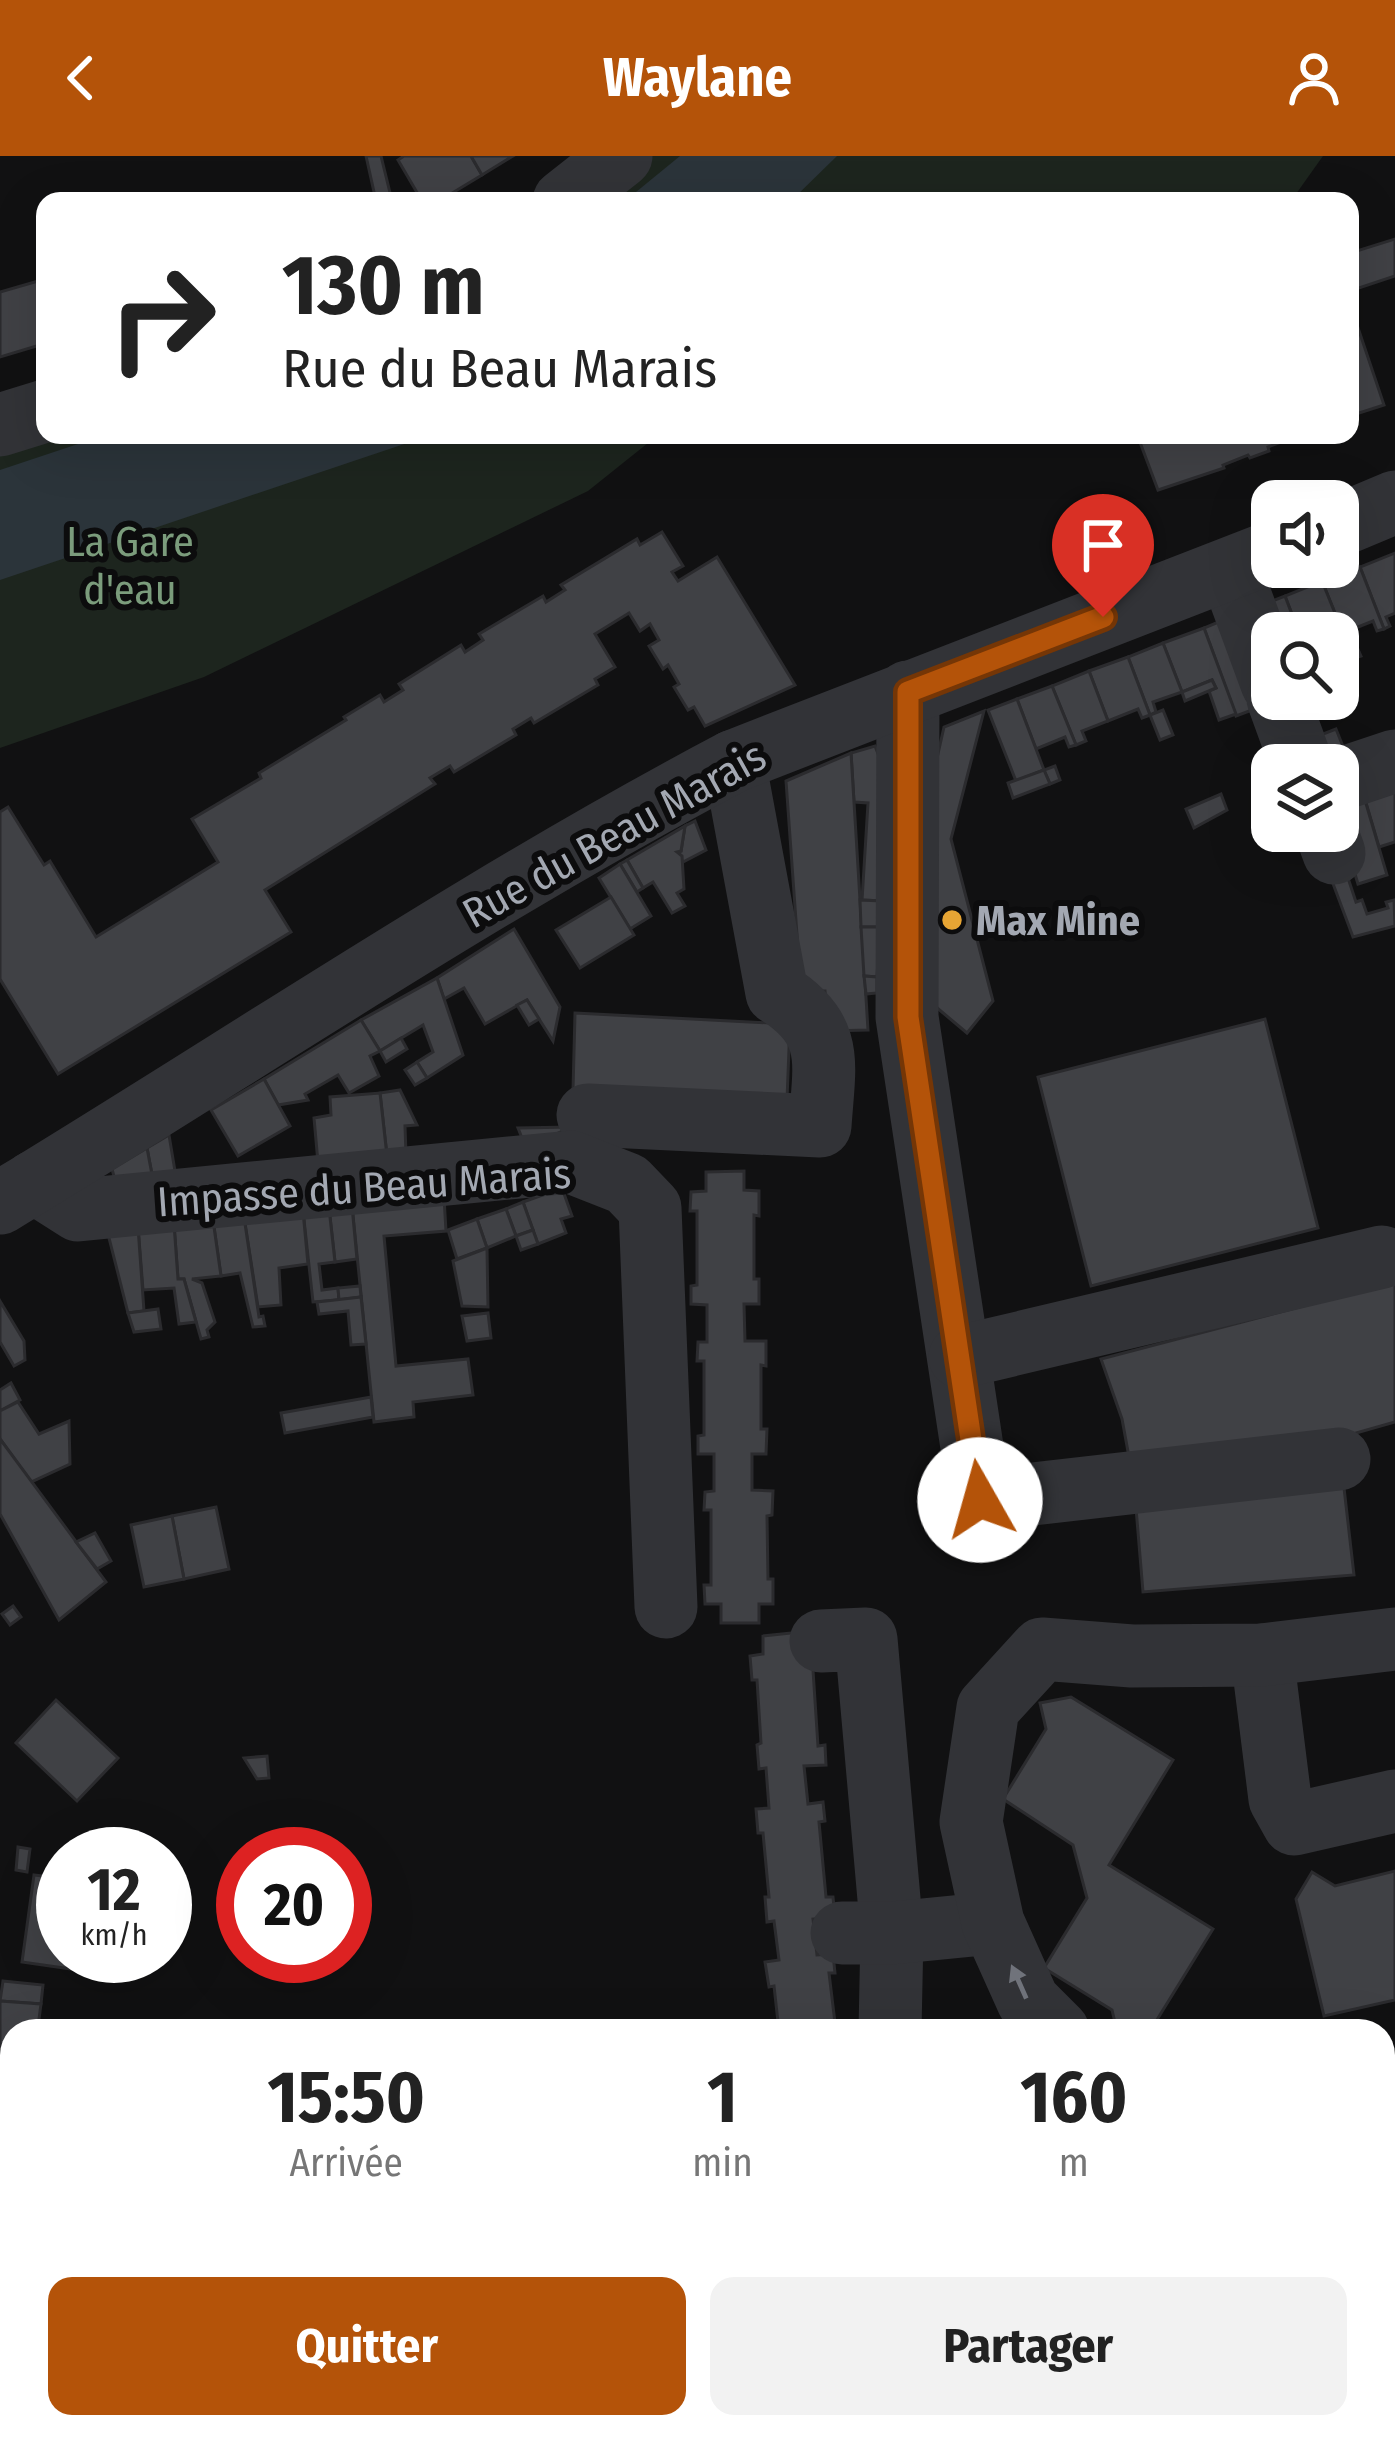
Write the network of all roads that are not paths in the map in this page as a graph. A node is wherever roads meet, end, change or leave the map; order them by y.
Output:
1 (621, 156) edge
2 (576, 192) edge
3 (36, 414) edge
4 (0, 425) edge
5 (1395, 502) edge
6 (1359, 517) edge
7 (1251, 560) edge
8 (908, 692) junction
9 (734, 761) junction
10 (1395, 761) edge
11 (1359, 773) edge
12 (588, 1115) dead end
13 (17, 1192) edge
14 (1382, 1257) dead end
15 (960, 1357) junction
16 (1339, 1459) dead end
17 (666, 1607) dead end
18 (1395, 1639) edge
19 (821, 1641) dead end
20 (1262, 1655) junction
21 (1395, 1802) edge
22 (993, 1923) junction
23 (867, 1933) junction
24 (887, 2019) edge
25 (1046, 2019) edge

1 - 2 street
3 - 4 street
5 - 6 street
7 - 8 street, Rue du Beau Marais
8 - 9 street, Rue du Beau Marais
8 - 15 street
9 - 12 street
9 - 13 street, Rue du Beau Marais
10 - 11 street
13 - 17 street, Impasse du Beau Marais
14 - 15 street
15 - 16 street
18 - 20 street
19 - 23 street
20 - 21 street
20 - 22 street
22 - 23 street
25 -> 22 street
23 - 24 street

